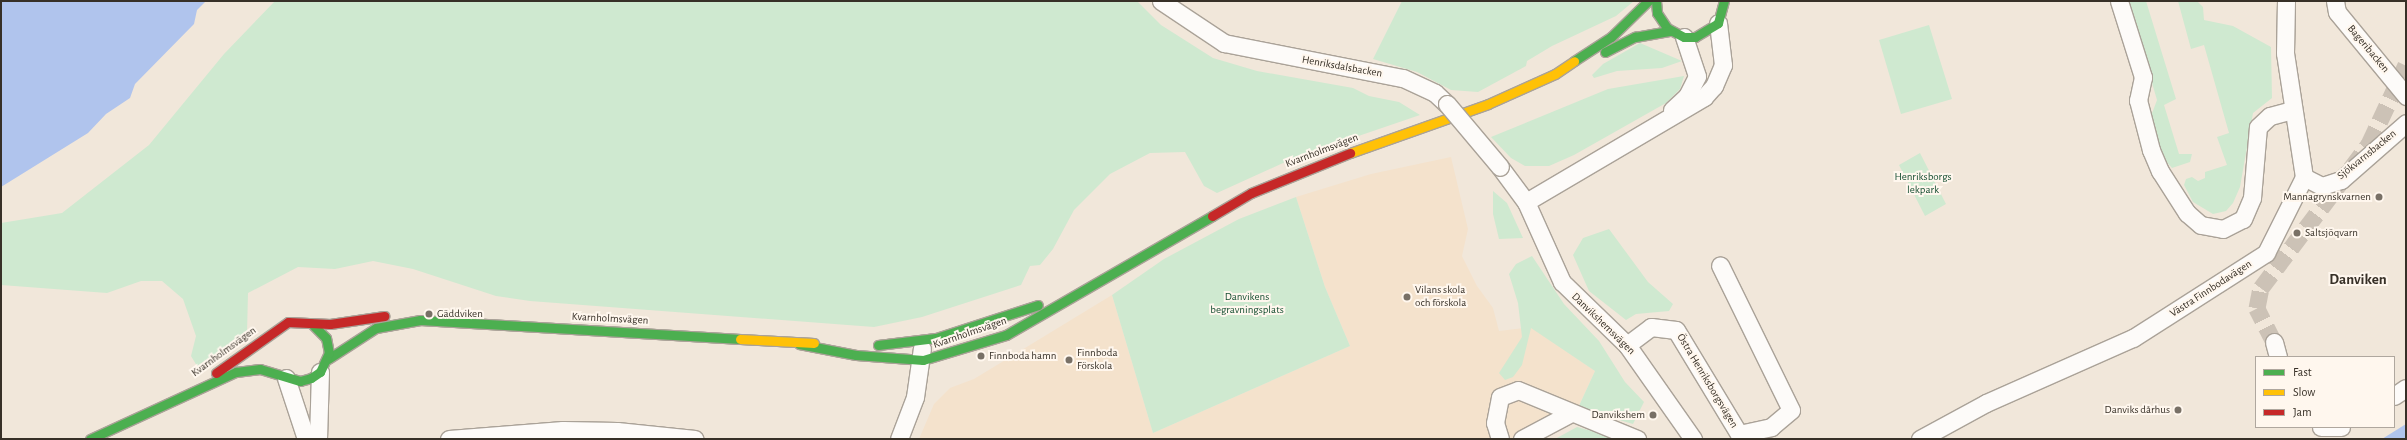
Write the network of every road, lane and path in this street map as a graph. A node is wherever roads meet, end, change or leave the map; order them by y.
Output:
1 (1161, 1) edge
2 (1648, 1) edge
3 (1656, 1) edge
4 (1734, 1) edge
5 (2119, 1) edge
6 (2286, 1) edge
7 (2335, 1) edge
8 (1722, 11) edge
9 (1677, 34) junction
10 (1574, 63) junction
11 (2406, 96) edge
12 (2293, 110) junction
13 (1662, 120) junction
14 (2406, 123) edge
15 (1500, 167) joint
16 (2304, 177) junction
17 (1526, 202) junction
18 (1720, 264) dead end
19 (1089, 285) junction
20 (420, 320) junction
21 (310, 322) junction
22 (278, 328) junction
23 (922, 341) junction
24 (850, 343) dead end
25 (799, 344) junction
26 (865, 344) dead end
27 (1627, 345) junction
28 (268, 348) dead end
29 (270, 360) dead end
30 (923, 360) junction
31 (324, 365) junction
32 (282, 375) junction
33 (2406, 388) edge
34 (2395, 395) edge
35 (184, 396) junction
36 (1571, 413) junction
37 (90, 439) edge
38 (306, 439) edge
39 (318, 439) edge
40 (449, 439) edge
41 (695, 439) edge
42 (899, 439) edge
43 (1500, 439) edge
44 (1522, 439) edge
45 (1636, 439) edge
46 (1692, 439) edge
47 (1920, 439) edge

1 - 15 street, Henriksdalsbacken, bridge
2 - 10 street, Kvarnholmsvägen
3 - 9 street
4 - 8 street, Kvarnholmsvägen
5 - 12 street
6 - 12 street
7 - 11 street, Bageribacken
8 - 9 street, Kvarnholmsvägen
8 - 13 street
9 - 10 street, Kvarnholmsvägen
9 - 13 street
10 - 19 street, Kvarnholmsvägen
12 - 16 street
13 - 17 street
14 - 16 street, Sjökvarnsbacken
15 - 17 street, Danvikshemsvägen
16 - 47 street, Västra Finnbodavägen
17 - 27 street, Danvikshemsvägen
18 - 27 street, Östra Henriksborgsvägen
19 - 23 street, Kvarnholmsvägen
19 - 30 street, Kvarnholmsvägen
20 - 21 street, Kvarnholmsvägen
20 - 25 street, Kvarnholmsvägen
20 - 31 street, Kvarnholmsvägen
21 - 22 street, Kvarnholmsvägen
21 - 31 street
22 - 28 street, Kvarnholmsvägen
22 - 35 street, Kvarnholmsvägen
23 - 26 street, Kvarnholmsvägen
23 - 30 street
24 - 25 street, Kvarnholmsvägen
25 - 30 street, Kvarnholmsvägen
27 - 46 street, Danvikshemsvägen
29 - 32 street
30 - 42 street
31 - 32 street, Kvarnholmsvägen
31 - 39 street
32 - 35 street, Kvarnholmsvägen
32 - 38 street
33 - 34 street
35 - 37 street, Kvarnholmsvägen
36 - 43 street
36 - 44 street
36 - 45 street
40 - 41 street

